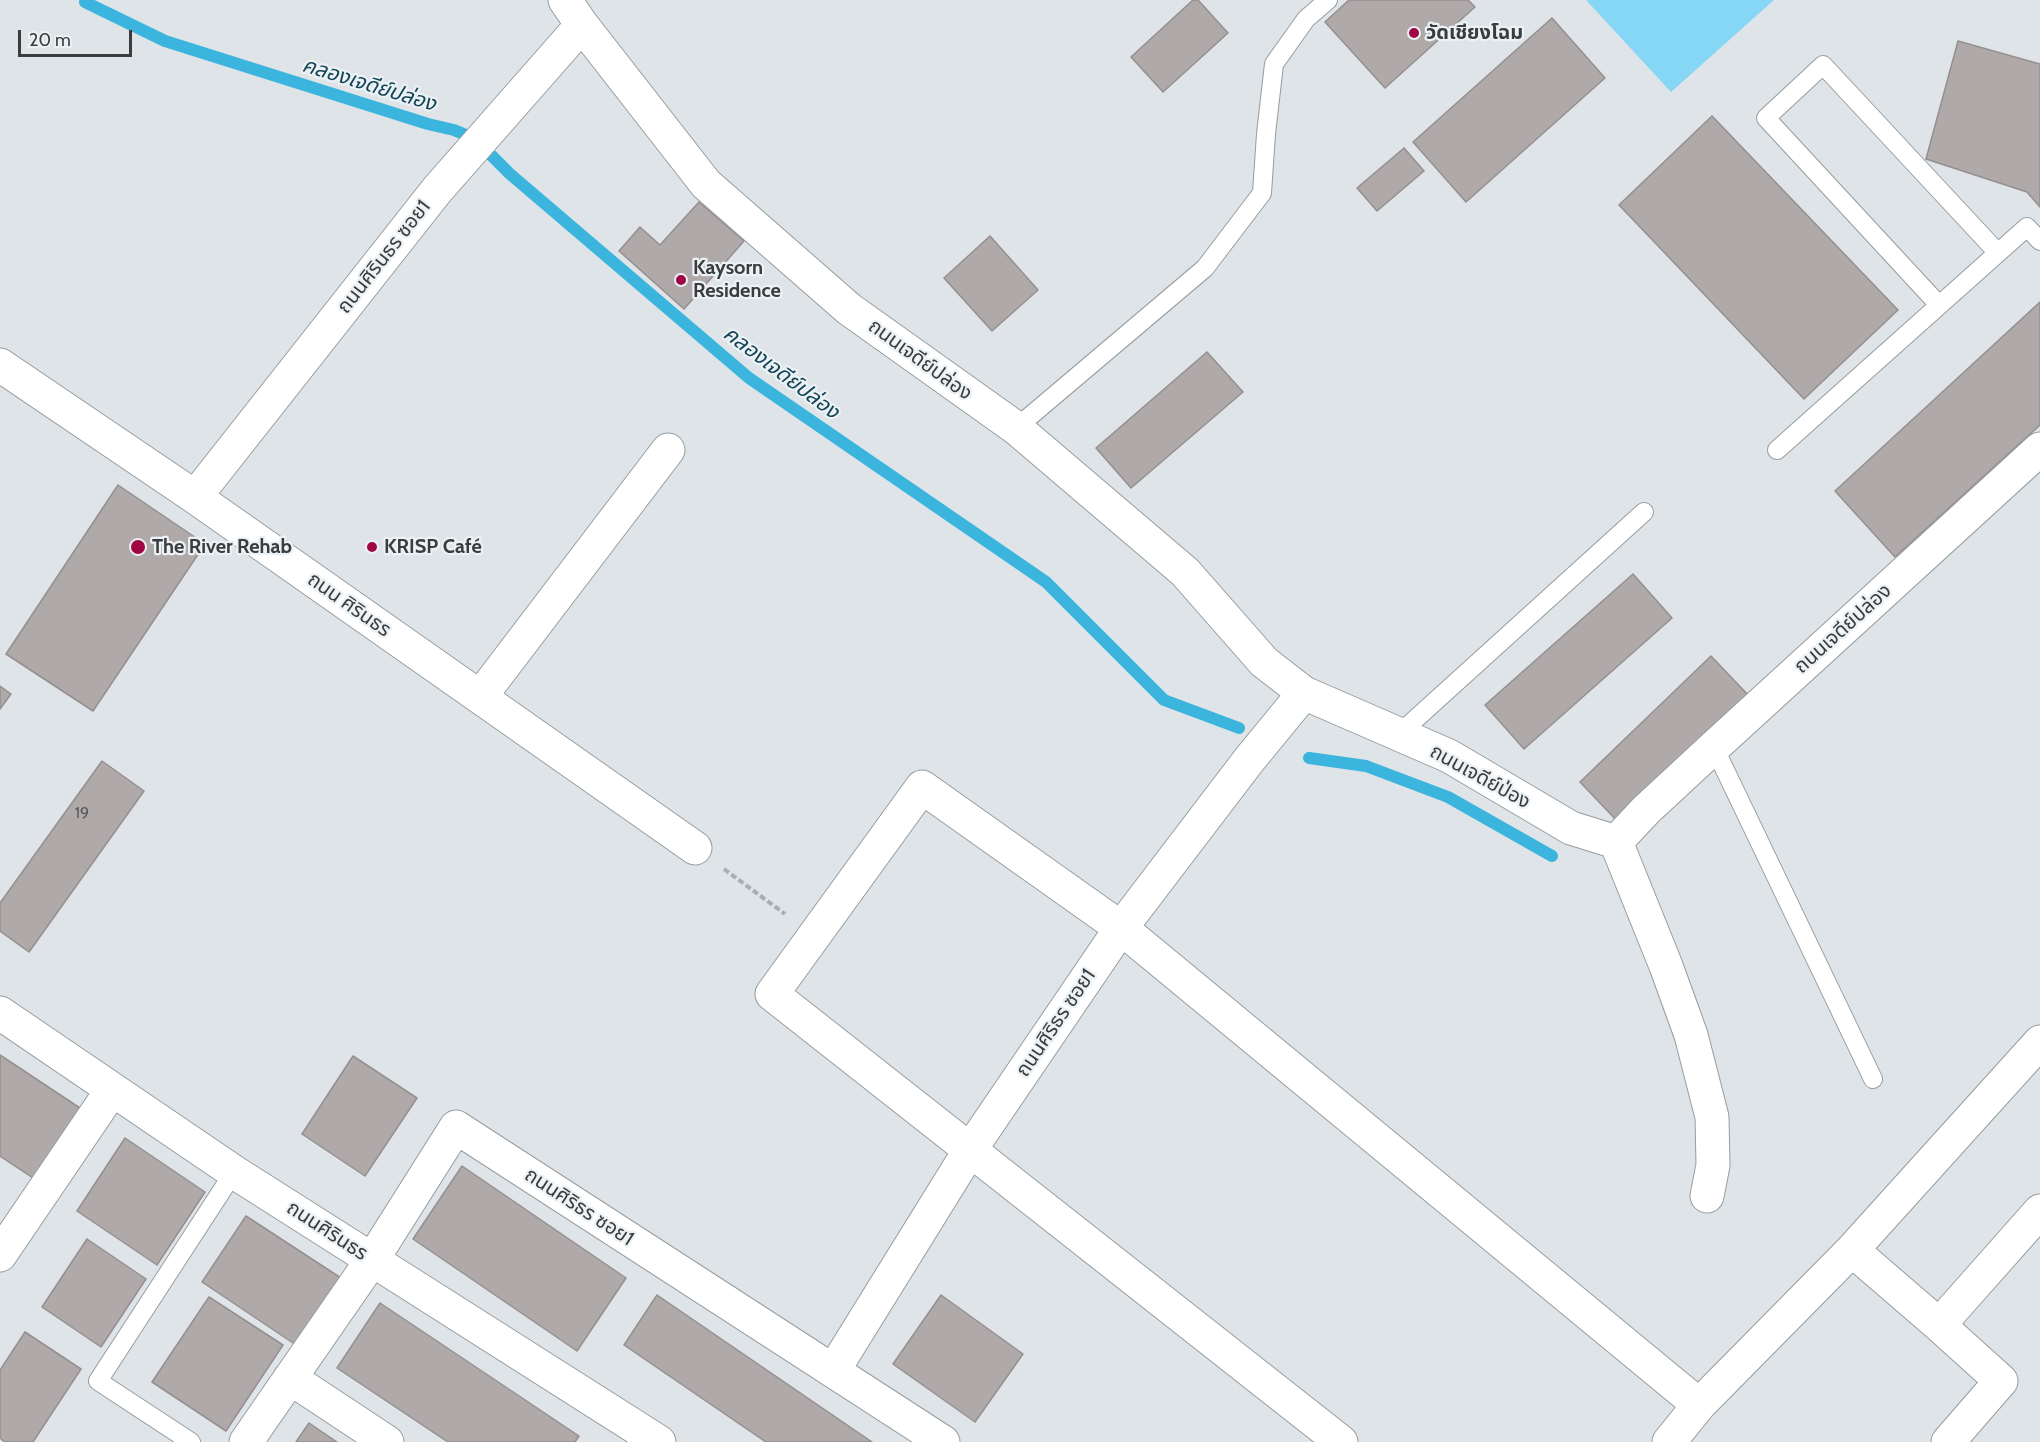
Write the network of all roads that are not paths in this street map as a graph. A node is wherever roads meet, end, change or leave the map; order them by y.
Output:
1 (1328, 0) edge
2 (573, 12) edge
3 (2040, 241) edge
4 (1998, 253) junction
5 (1939, 305) junction
6 (0, 365) edge
7 (1016, 428) junction
8 (2040, 449) edge
9 (668, 450) dead end
10 (1777, 450) dead end
11 (195, 497) junction
12 (1644, 512) dead end
13 (1304, 693) junction
14 (480, 697) junction
15 (1400, 734) junction
16 (1714, 747) junction
17 (1616, 842) junction
18 (695, 848) road end
19 (1120, 928) junction
20 (0, 1013) edge
21 (2040, 1042) edge
22 (1873, 1079) dead end
23 (112, 1089) junction
24 (970, 1150) junction
25 (234, 1172) junction
26 (1707, 1196) dead end
27 (2040, 1211) edge
28 (1852, 1250) junction
29 (0, 1255) edge
30 (372, 1260) junction
31 (1939, 1325) junction
32 (833, 1371) junction
33 (290, 1378) junction
34 (1699, 1405) junction
35 (191, 1442) edge
36 (246, 1442) edge
37 (387, 1442) edge
38 (659, 1442) edge
39 (943, 1442) edge
40 (1341, 1442) edge
41 (1669, 1442) edge
42 (1948, 1442) edge

1 - 7 lane
2 - 7 street, ถนนเจดีย์ปล่อง
2 - 11 street, ถนนศิรินธร ซอย1
3 - 4 lane
4 - 5 lane
4 - 5 lane
5 - 10 lane
6 - 11 street, ถนน ศิรินธร
7 - 13 street, ถนนเจดีย์ปล่อง
8 - 16 street, ถนนเจดีย์ปล่อง
9 - 14 street
11 - 14 street, ถนน ศิรินธร
12 - 15 lane
13 - 15 street, ถนนเจดีย์ป่อง
13 - 19 street, ถนนศิริธร ซอย1
14 - 18 street, ถนน ศิรินธร
15 - 17 street, ถนนเจดีย์ป่อง
16 - 17 street, ถนนเจดีย์ปล่อง
16 - 22 lane
17 - 26 street
19 - 24 street, ถนนศิริธร ซอย1
19 - 24 street
19 - 34 street
20 - 23 street, ถนนศิรินธร
21 - 28 street
23 - 25 street, ถนนศิรินธร
23 - 29 street
24 - 32 street, ถนนศิริธร ซอย1
24 - 40 street
25 - 30 street, ถนนศิรินธร
25 - 35 lane
27 - 31 street
28 - 31 street
28 - 34 street
30 - 32 street, ถนนศิริธร ซอย1
30 - 33 street
30 - 38 street, ถนนศิรินธร
31 - 42 street
32 - 39 street, ถนนศิริธร ซอย1
33 - 36 street
33 - 37 street
34 - 41 street

